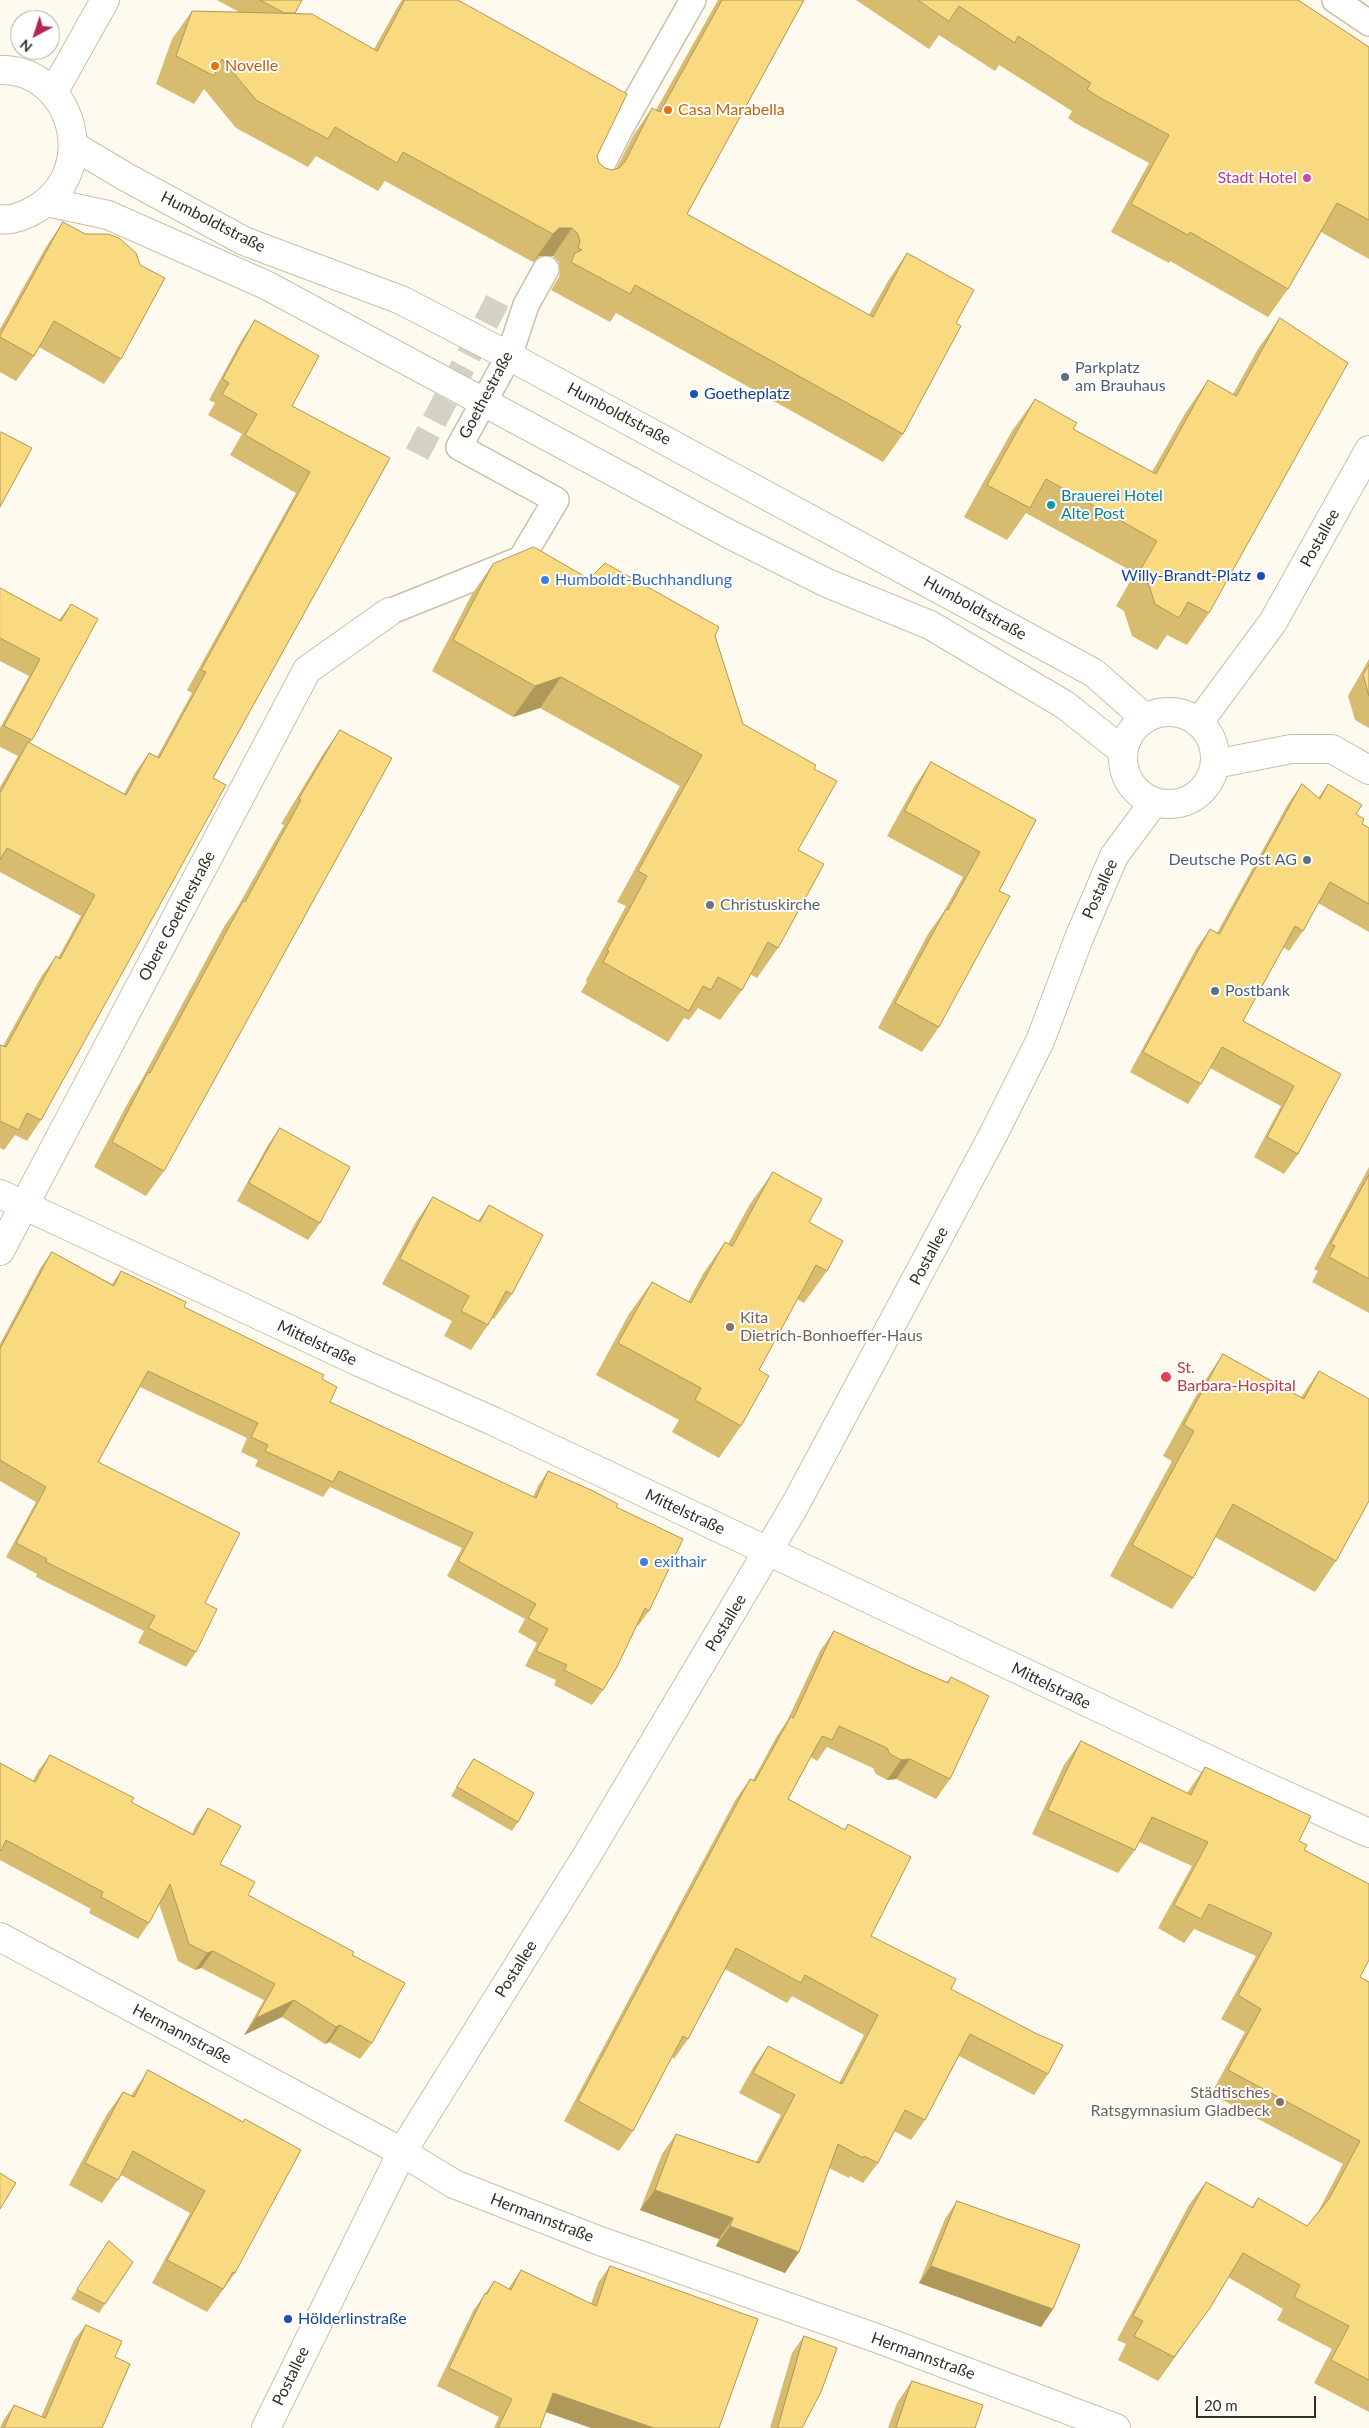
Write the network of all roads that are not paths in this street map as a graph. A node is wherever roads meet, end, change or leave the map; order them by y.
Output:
1 (105, 0) edge
2 (693, 0) edge
3 (1335, 0) edge
4 (1369, 23) edge
5 (0, 70) edge
6 (54, 93) junction
7 (74, 146) junction
8 (592, 184) edge
9 (47, 202) junction
10 (0, 219) edge
11 (546, 269) dead end
12 (509, 356) junction
13 (483, 402) junction
14 (1369, 450) edge
15 (389, 612) joint
16 (1145, 718) junction
17 (1199, 722) junction
18 (1123, 751) junction
19 (1215, 764) junction
20 (1369, 770) edge
21 (1154, 802) junction
22 (0, 1194) edge
23 (25, 1206) junction
24 (0, 1251) edge
25 (769, 1551) junction
26 (1369, 1833) edge
27 (0, 1937) edge
28 (402, 2152) junction
29 (1102, 2425) edge
30 (266, 2428) edge

1 - 6 street
2 - 8 street
3 - 4 street
5 - 6 street
6 - 7 street
7 - 9 street
7 - 12 street, Humboldtstraße
9 - 10 street
9 - 13 street, Humboldtstraße
11 - 12 street, Goethestraße
12 - 13 street, Goethestraße
12 - 16 street, Humboldtstraße
13 - 15 street, Goethestraße
13 - 18 street, Humboldtstraße
14 - 17 street, Postallee
15 - 23 street, Obere Goethestraße
16 - 17 street
16 - 18 street
17 - 19 street
18 - 21 street
19 - 20 street
19 - 21 street
21 - 25 street, Postallee
22 - 23 street, Mittelstraße
23 - 24 street, Obere Goethestraße
23 - 25 street, Mittelstraße
25 - 26 street, Mittelstraße
25 - 28 street, Postallee
27 - 28 street, Hermannstraße
28 - 29 street, Hermannstraße
28 - 30 street, Postallee

